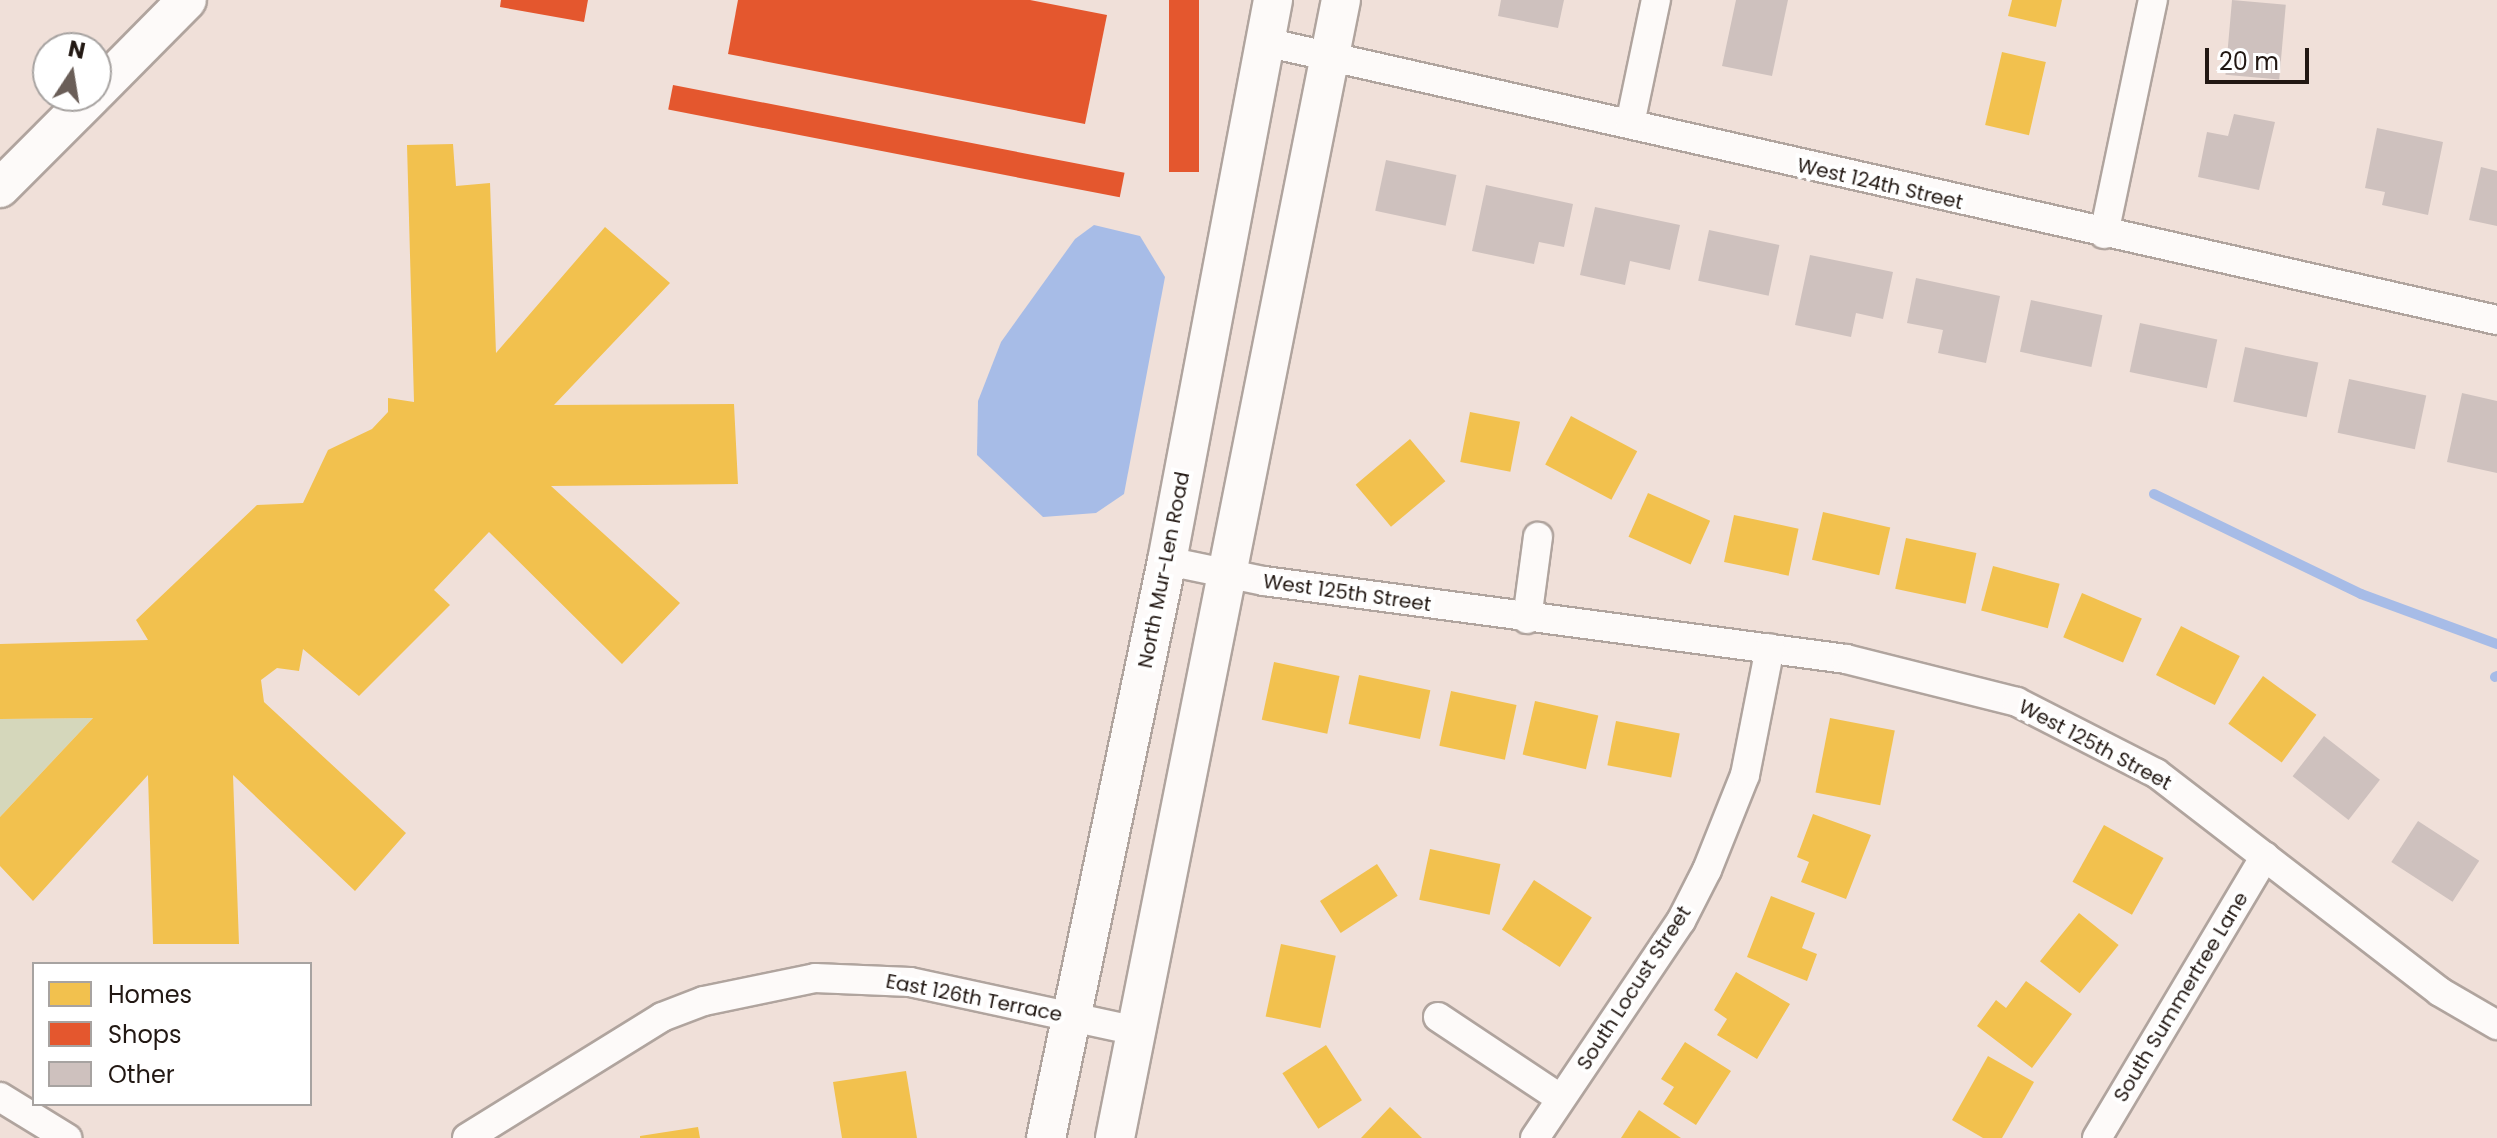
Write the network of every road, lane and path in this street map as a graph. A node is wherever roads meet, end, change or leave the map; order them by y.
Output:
1 (187, 0) edge
2 (1273, 0) edge
3 (1341, 0) edge
4 (1656, 0) edge
5 (2153, 0) edge
6 (1265, 42) junction
7 (1330, 56) junction
8 (112, 76) edge
9 (76, 112) edge
10 (1630, 124) junction
11 (0, 188) edge
12 (2104, 234) junction
13 (2497, 320) edge
14 (1538, 537) dead end
15 (1167, 561) junction
16 (1232, 575) junction
17 (1527, 619) junction
18 (1770, 648) junction
19 (2265, 856) junction
20 (1071, 1017) junction
21 (1438, 1017) dead end
22 (2497, 1025) edge
23 (1137, 1031) junction
24 (0, 1097) edge
25 (1560, 1098) junction
26 (67, 1138) edge
27 (467, 1138) edge
28 (1046, 1138) edge
29 (1115, 1138) edge
30 (1535, 1138) edge
31 (2097, 1138) edge

1 - 8 main road
2 - 6 main road, North Mur-Len Road
3 - 7 main road
4 - 10 street
5 - 12 street
6 - 7 street, West 124th Street
6 - 15 main road, North Mur-Len Road
7 - 10 street, West 124th Street
7 - 16 main road
9 - 11 main road
10 - 12 street, West 124th Street
12 - 13 street, West 124th Street
14 - 17 street
15 - 16 street, West 125th Street
15 - 20 main road, North Mur-Len Road
16 - 17 street, West 125th Street
16 - 23 main road
17 - 18 street, West 125th Street
18 - 19 street, West 125th Street
18 - 25 street, South Locust Street
19 - 22 street, West 125th Street
19 - 31 street, South Summertree Lane
20 - 23 street, East 126th Terrace
20 - 27 street, East 126th Terrace
20 - 28 main road, North Mur-Len Road
21 - 25 street
23 - 29 main road
24 - 26 street
25 - 30 street, South Locust Street

